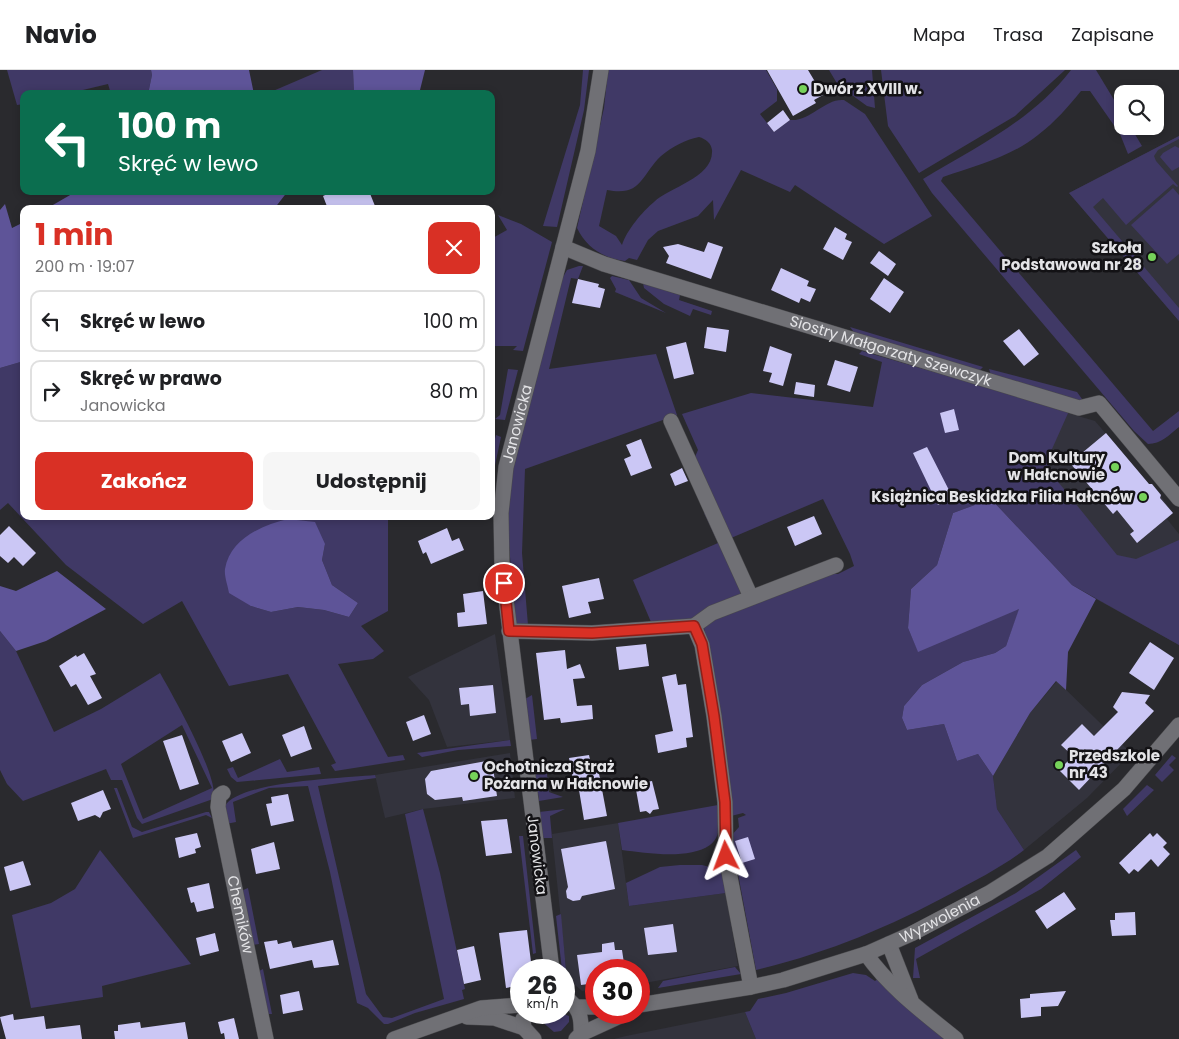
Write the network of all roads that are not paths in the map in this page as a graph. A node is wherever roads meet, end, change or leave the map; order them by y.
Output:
1 (601, 70) edge
2 (563, 247) junction
3 (671, 421) dead end
4 (1179, 498) edge
5 (836, 565) dead end
6 (751, 597) junction
7 (694, 626) junction
8 (509, 631) junction
9 (1179, 726) edge
10 (223, 793) dead end
11 (889, 944) junction
12 (866, 954) junction
13 (549, 959) edge
14 (751, 987) junction
15 (650, 1004) edge
16 (912, 1004) junction
17 (510, 1005) edge
18 (577, 1006) joint
19 (585, 1006) edge
20 (461, 1017) junction
21 (605, 1024) edge
22 (529, 1034) edge
23 (578, 1037) edge
24 (266, 1039) edge
25 (394, 1039) edge
26 (956, 1039) edge

1 - 2 street, Janowicka
2 - 4 street, Siostry Małgorzaty Szewczyk
2 - 8 street, Janowicka
3 - 6 street
5 - 6 street
6 - 7 street
7 - 8 street
7 - 14 street
8 - 13 street, Janowicka
9 - 11 street, Wyzwolenia
10 - 24 street, Chemików
11 - 12 street, Wyzwolenia
11 - 16 street
12 - 14 street, Wyzwolenia
12 - 16 street
14 - 15 street, Wyzwolenia
16 - 26 street
17 - 20 street
18 - 19 street
18 - 23 street
20 - 22 street
20 - 25 street
21 - 23 street

